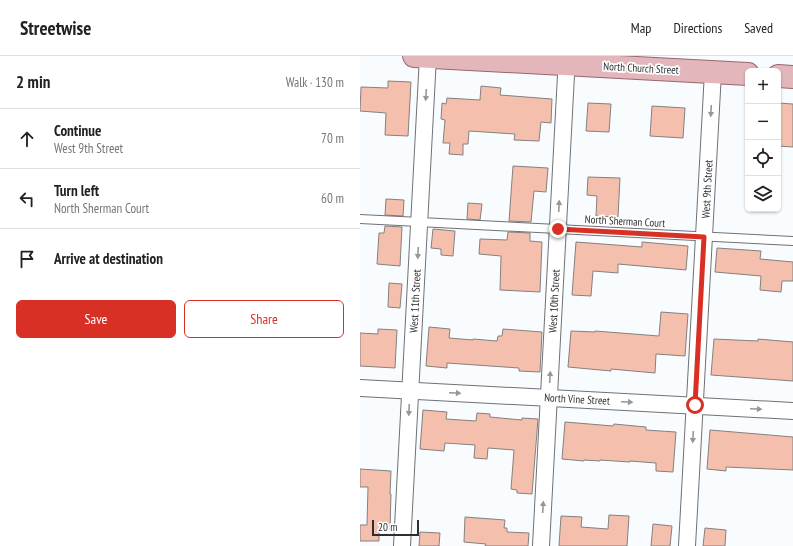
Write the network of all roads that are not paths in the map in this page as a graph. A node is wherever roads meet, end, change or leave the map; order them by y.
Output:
1 (424, 56) edge
2 (567, 60) edge
3 (713, 72) junction
4 (745, 74) edge
5 (781, 76) edge
6 (793, 77) edge
7 (360, 219) edge
8 (420, 222) junction
9 (558, 229) junction
10 (704, 237) junction
11 (793, 241) edge
12 (360, 388) edge
13 (410, 390) junction
14 (549, 398) junction
15 (695, 405) junction
16 (793, 410) edge
17 (402, 546) edge
18 (541, 546) edge
19 (687, 546) edge

1 - 2 main road, North Church Street
1 -> 8 street, West 11th Street
2 - 3 main road, North Church Street
9 -> 2 street, West 10th Street
3 - 4 main road, North Church Street
3 -> 10 street, West 9th Street
5 - 6 main road
7 - 8 lane, North Sherman Court
8 - 9 lane, North Sherman Court
8 -> 13 street, West 11th Street
9 - 10 lane, North Sherman Court
14 -> 9 street, West 10th Street
10 - 11 lane, North Sherman Court
10 - 15 street, West 9th Street
12 - 13 street, North Vine Street
13 -> 14 street, North Vine Street
13 -> 17 street, West 11th Street
14 -> 15 street, North Vine Street
18 -> 14 street, West 10th Street
15 -> 16 street, North Vine Street
15 -> 19 street, West 9th Street

